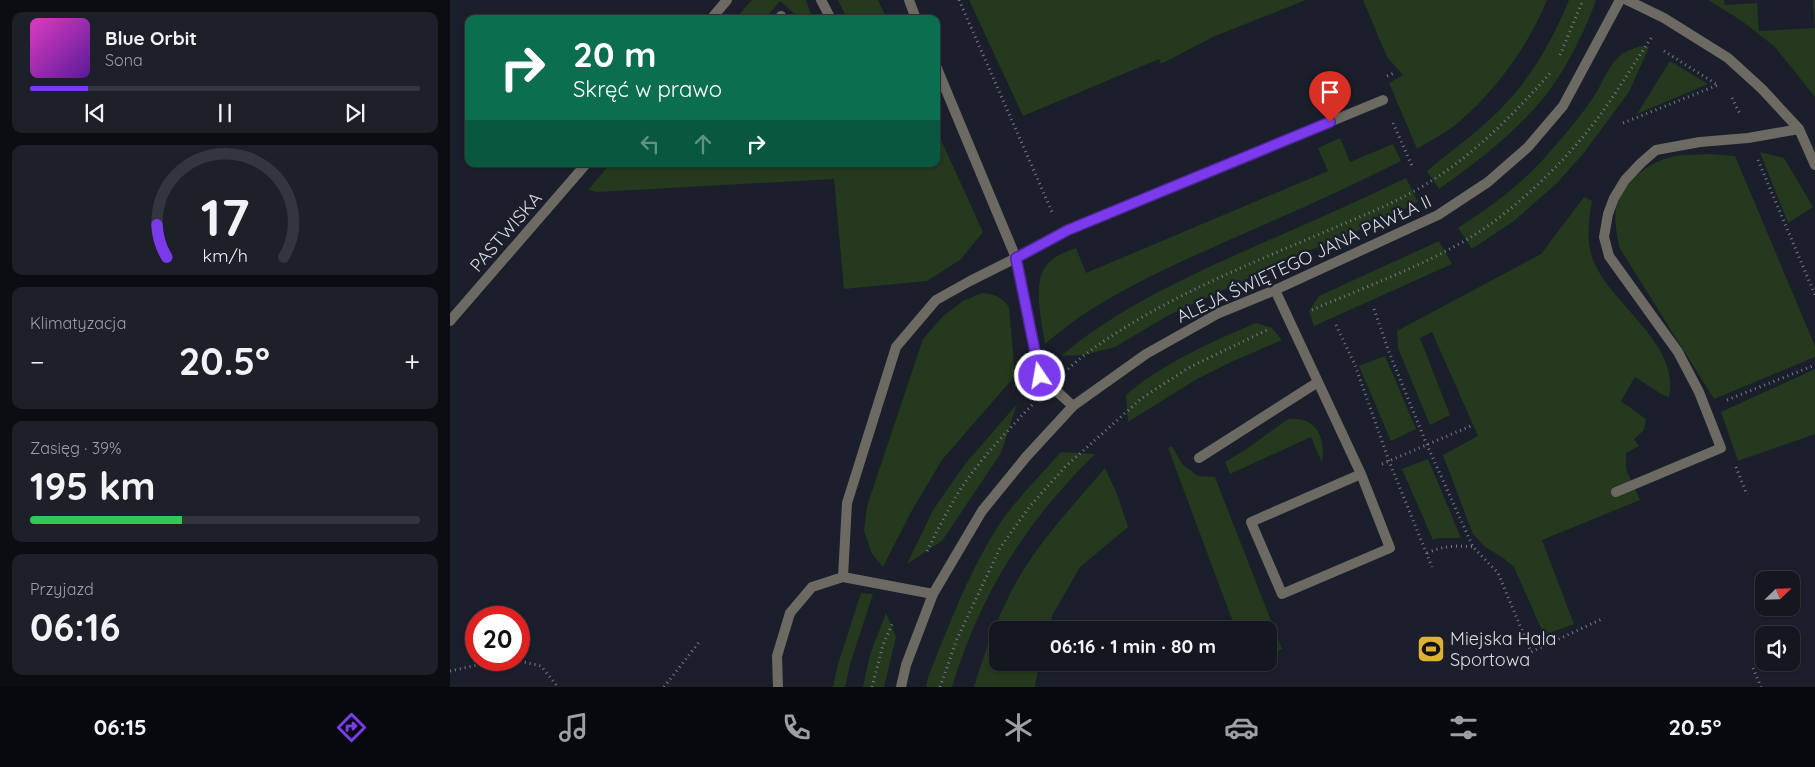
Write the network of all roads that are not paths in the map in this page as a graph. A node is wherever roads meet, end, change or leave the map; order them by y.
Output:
1 (727, 0) edge
2 (822, 0) edge
3 (909, 0) edge
4 (1620, 0) edge
5 (1627, 0) edge
6 (714, 15) edge
7 (829, 15) edge
8 (915, 15) edge
9 (940, 76) edge
10 (1383, 100) dead end
11 (1799, 129) junction
12 (1815, 165) edge
13 (583, 167) edge
14 (1016, 258) junction
15 (1275, 290) junction
16 (450, 321) edge
17 (1318, 382) junction
18 (1073, 406) junction
19 (1199, 458) dead end
20 (1362, 474) junction
21 (1616, 492) dead end
22 (843, 577) junction
23 (933, 594) junction
24 (778, 687) edge
25 (901, 687) edge

1 - 6 street
2 - 7 street
3 - 8 street
4 - 15 street, ALEJA ŚWIĘTEGO JANA PAWŁA II
5 - 11 street
9 - 14 street
10 - 14 street
11 - 12 street
11 - 21 street
13 - 16 street, PASTWISKA
14 - 18 street
14 - 22 street
15 - 17 street
15 - 18 street, ALEJA ŚWIĘTEGO JANA PAWŁA II
17 - 19 street
17 - 20 street
18 - 23 street, ALEJA ŚWIĘTEGO JANA PAWŁA II
20 - 20 street
22 - 23 street
22 - 24 street
23 - 25 street, ALEJA ŚWIĘTEGO JANA PAWŁA II

